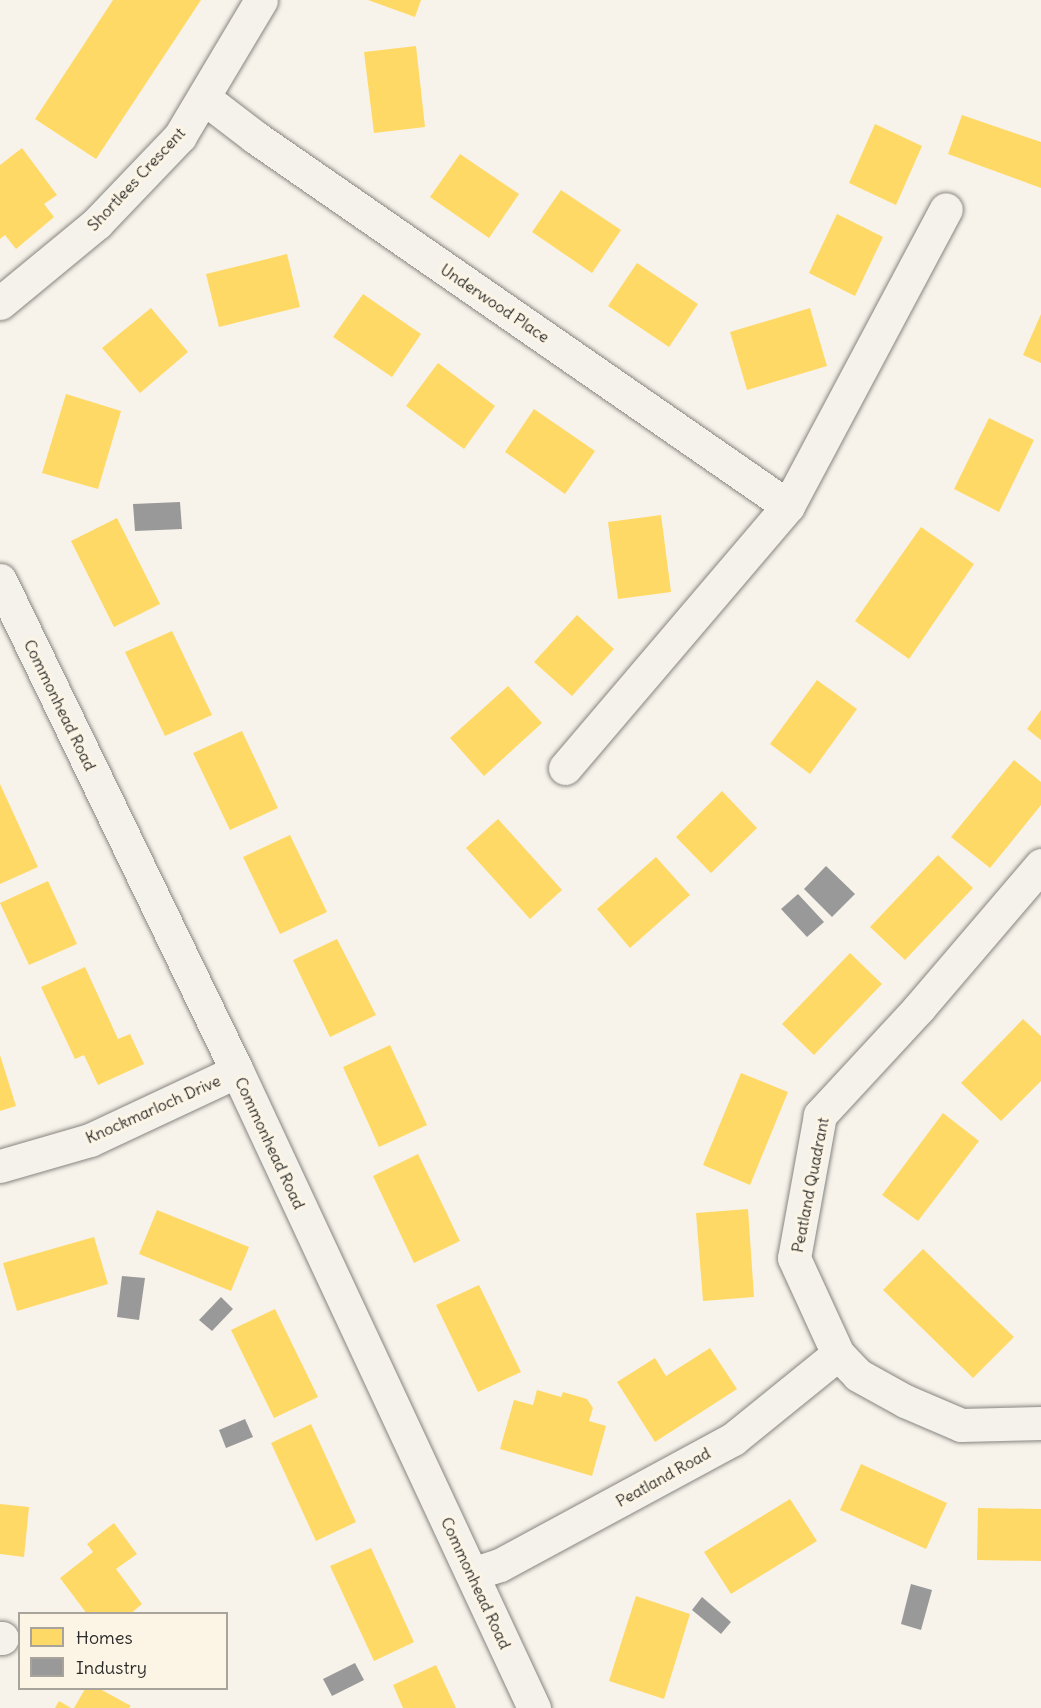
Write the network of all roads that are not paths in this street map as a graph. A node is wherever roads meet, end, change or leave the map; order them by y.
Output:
1 (261, 0) edge
2 (204, 98) junction
3 (946, 209) dead end
4 (0, 303) edge
5 (788, 506) junction
6 (0, 580) edge
7 (565, 768) dead end
8 (1041, 865) edge
9 (237, 1071) junction
10 (0, 1166) edge
11 (838, 1354) junction
12 (1041, 1423) edge
13 (472, 1574) junction
14 (534, 1708) edge

1 - 2 street, Shortlees Crescent
2 - 4 street, Shortlees Crescent
2 - 5 street, Underwood Place
3 - 5 street
5 - 7 street
6 - 9 street, Commonhead Road
8 - 11 street, Peatland Quadrant
9 - 10 street, Knockmarloch Drive
9 - 13 street, Commonhead Road
11 - 12 street, Peatland Quadrant
11 - 13 street, Peatland Road
13 - 14 street, Commonhead Road

